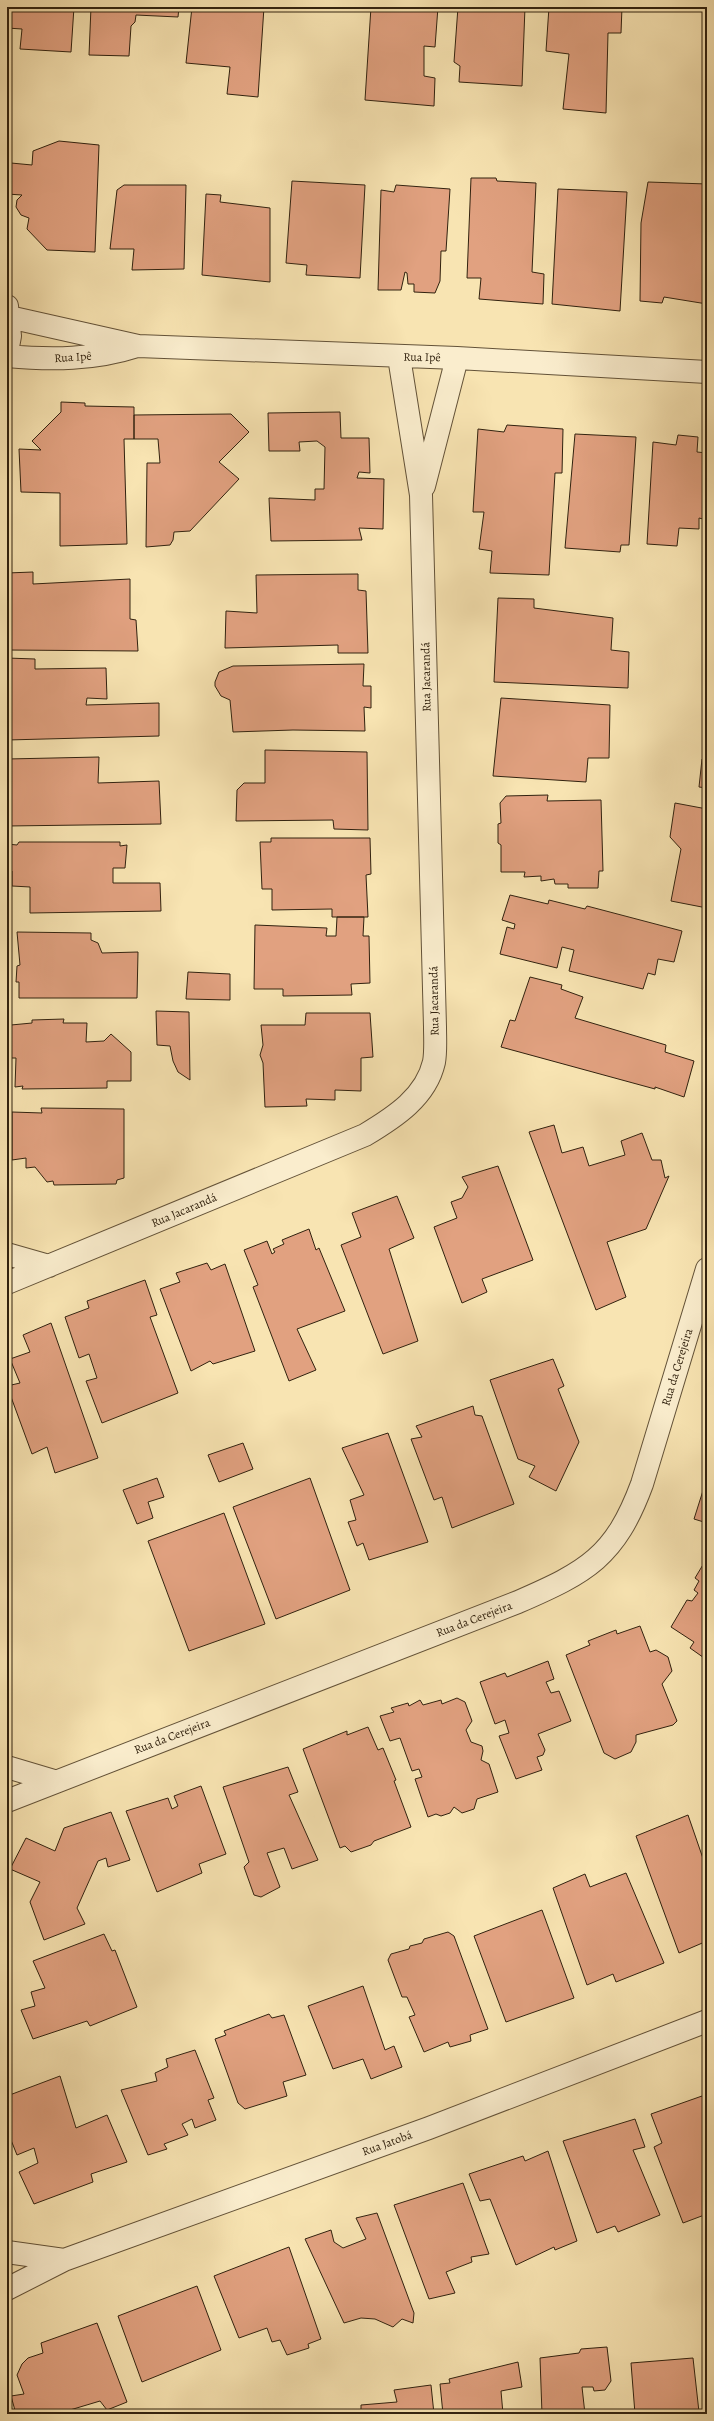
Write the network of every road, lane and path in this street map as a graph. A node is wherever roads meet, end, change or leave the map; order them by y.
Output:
1 (8, 311) edge
2 (138, 346) junction
3 (7, 352) edge
4 (7, 356) edge
5 (399, 357) junction
6 (457, 358) junction
7 (707, 372) edge
8 (421, 495) junction
9 (7, 1254) edge
10 (49, 1266) junction
11 (707, 1270) edge
12 (7, 1283) edge
13 (7, 1766) edge
14 (54, 1782) junction
15 (7, 1801) edge
16 (707, 2021) edge
17 (7, 2252) edge
18 (64, 2260) junction
19 (7, 2289) edge

1 - 2 street, Rua Ipê
1 - 3 street
2 - 4 street, Rua Ipê
2 - 5 street, Rua Ipê
5 - 6 street, Rua Ipê
5 - 8 street, Rua Jacarandá
6 - 7 street, Rua Ipê
6 - 8 street, Rua Jacarandá
8 - 10 street, Rua Jacarandá
9 - 10 street
10 - 12 street, Rua Jacarandá
11 - 14 street, Rua da Cerejeira
13 - 14 street
14 - 15 street, Rua da Cerejeira
16 - 18 street, Rua Jatobá
17 - 18 street, Rua Jatobá
18 - 19 street, Rua Jatobá

